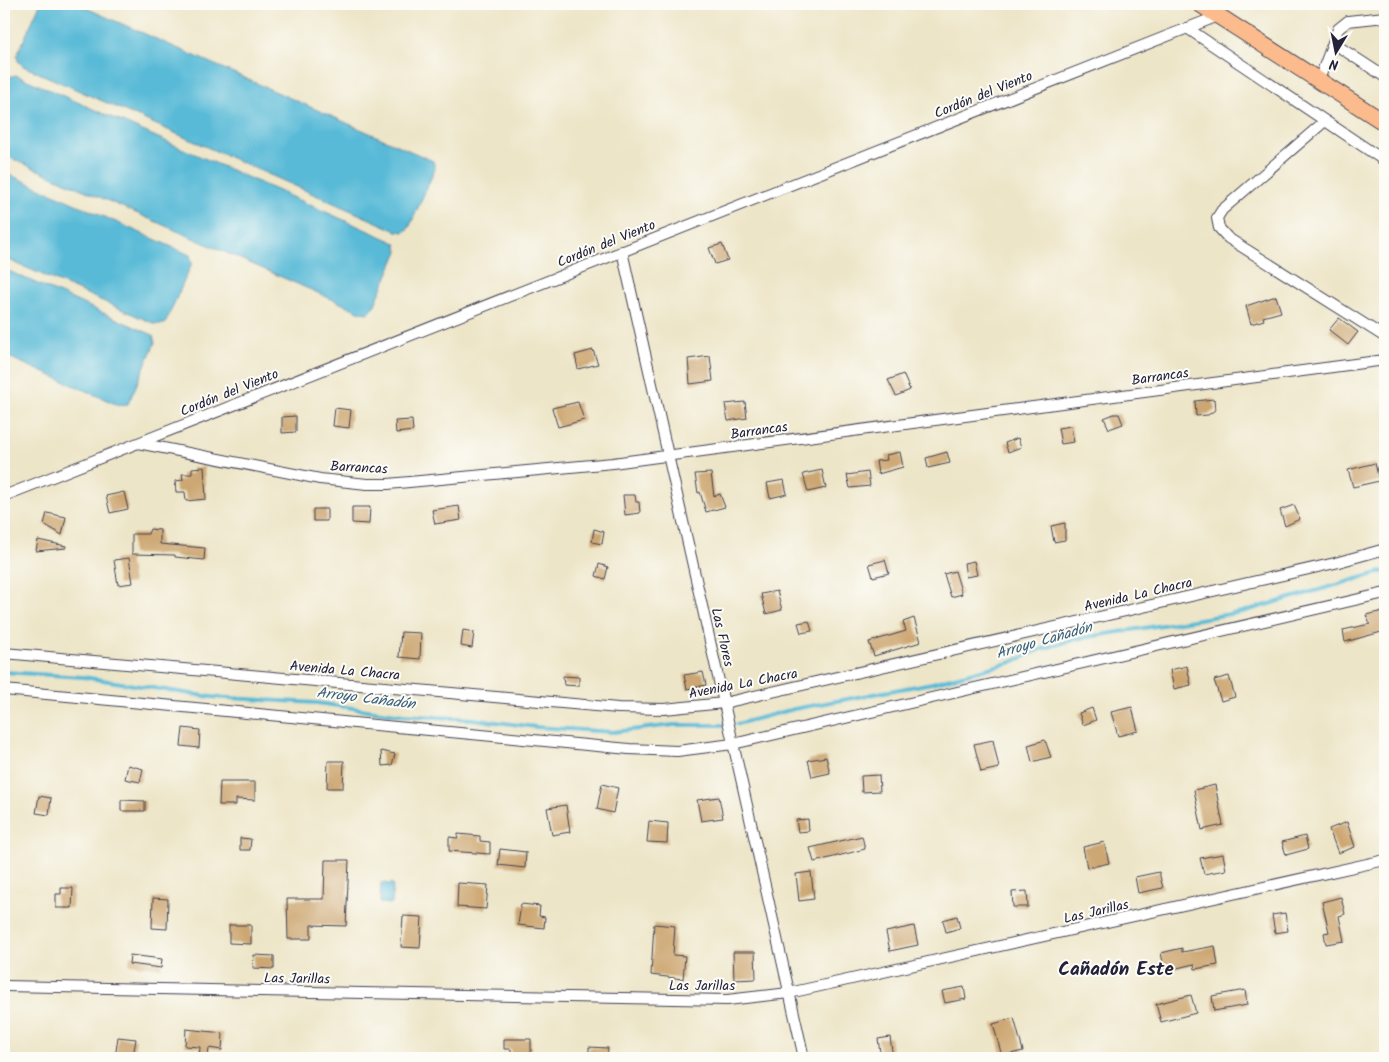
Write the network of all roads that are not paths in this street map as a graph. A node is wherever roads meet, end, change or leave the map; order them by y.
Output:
1 (1201, 4) edge
2 (1218, 16) junction
3 (1385, 17) edge
4 (1186, 28) junction
5 (1333, 43) junction
6 (1385, 77) edge
7 (1319, 80) junction
8 (1325, 120) junction
9 (1385, 123) edge
10 (1385, 161) edge
11 (622, 251) junction
12 (1385, 337) edge
13 (1385, 360) edge
14 (137, 443) junction
15 (668, 456) junction
16 (4, 496) edge
17 (1385, 549) edge
18 (1385, 593) edge
19 (4, 653) edge
20 (4, 690) edge
21 (724, 703) junction
22 (733, 744) junction
23 (1385, 860) edge
24 (4, 986) edge
25 (789, 993) junction
26 (804, 1058) edge

1 - 2 highway
2 - 4 street, Cordón del Viento
2 - 7 highway
3 - 5 street
4 - 8 street
4 - 11 street, Cordón del Viento
5 - 6 street
5 - 7 street
7 - 9 highway
8 - 10 street
8 - 12 street
11 - 14 street, Cordón del Viento
11 - 15 street, Las Flores
13 - 15 street, Barrancas
14 - 15 street, Barrancas
14 - 16 street, Cordón del Viento
15 - 21 street, Las Flores
17 - 21 street, Avenida La Chacra
18 - 22 street
19 - 21 street, Avenida La Chacra
20 - 22 street
21 - 22 street, Las Flores
22 - 25 street, Las Flores
23 - 25 street, Las Jarillas
24 - 25 street, Las Jarillas
25 - 26 street, Las Flores

